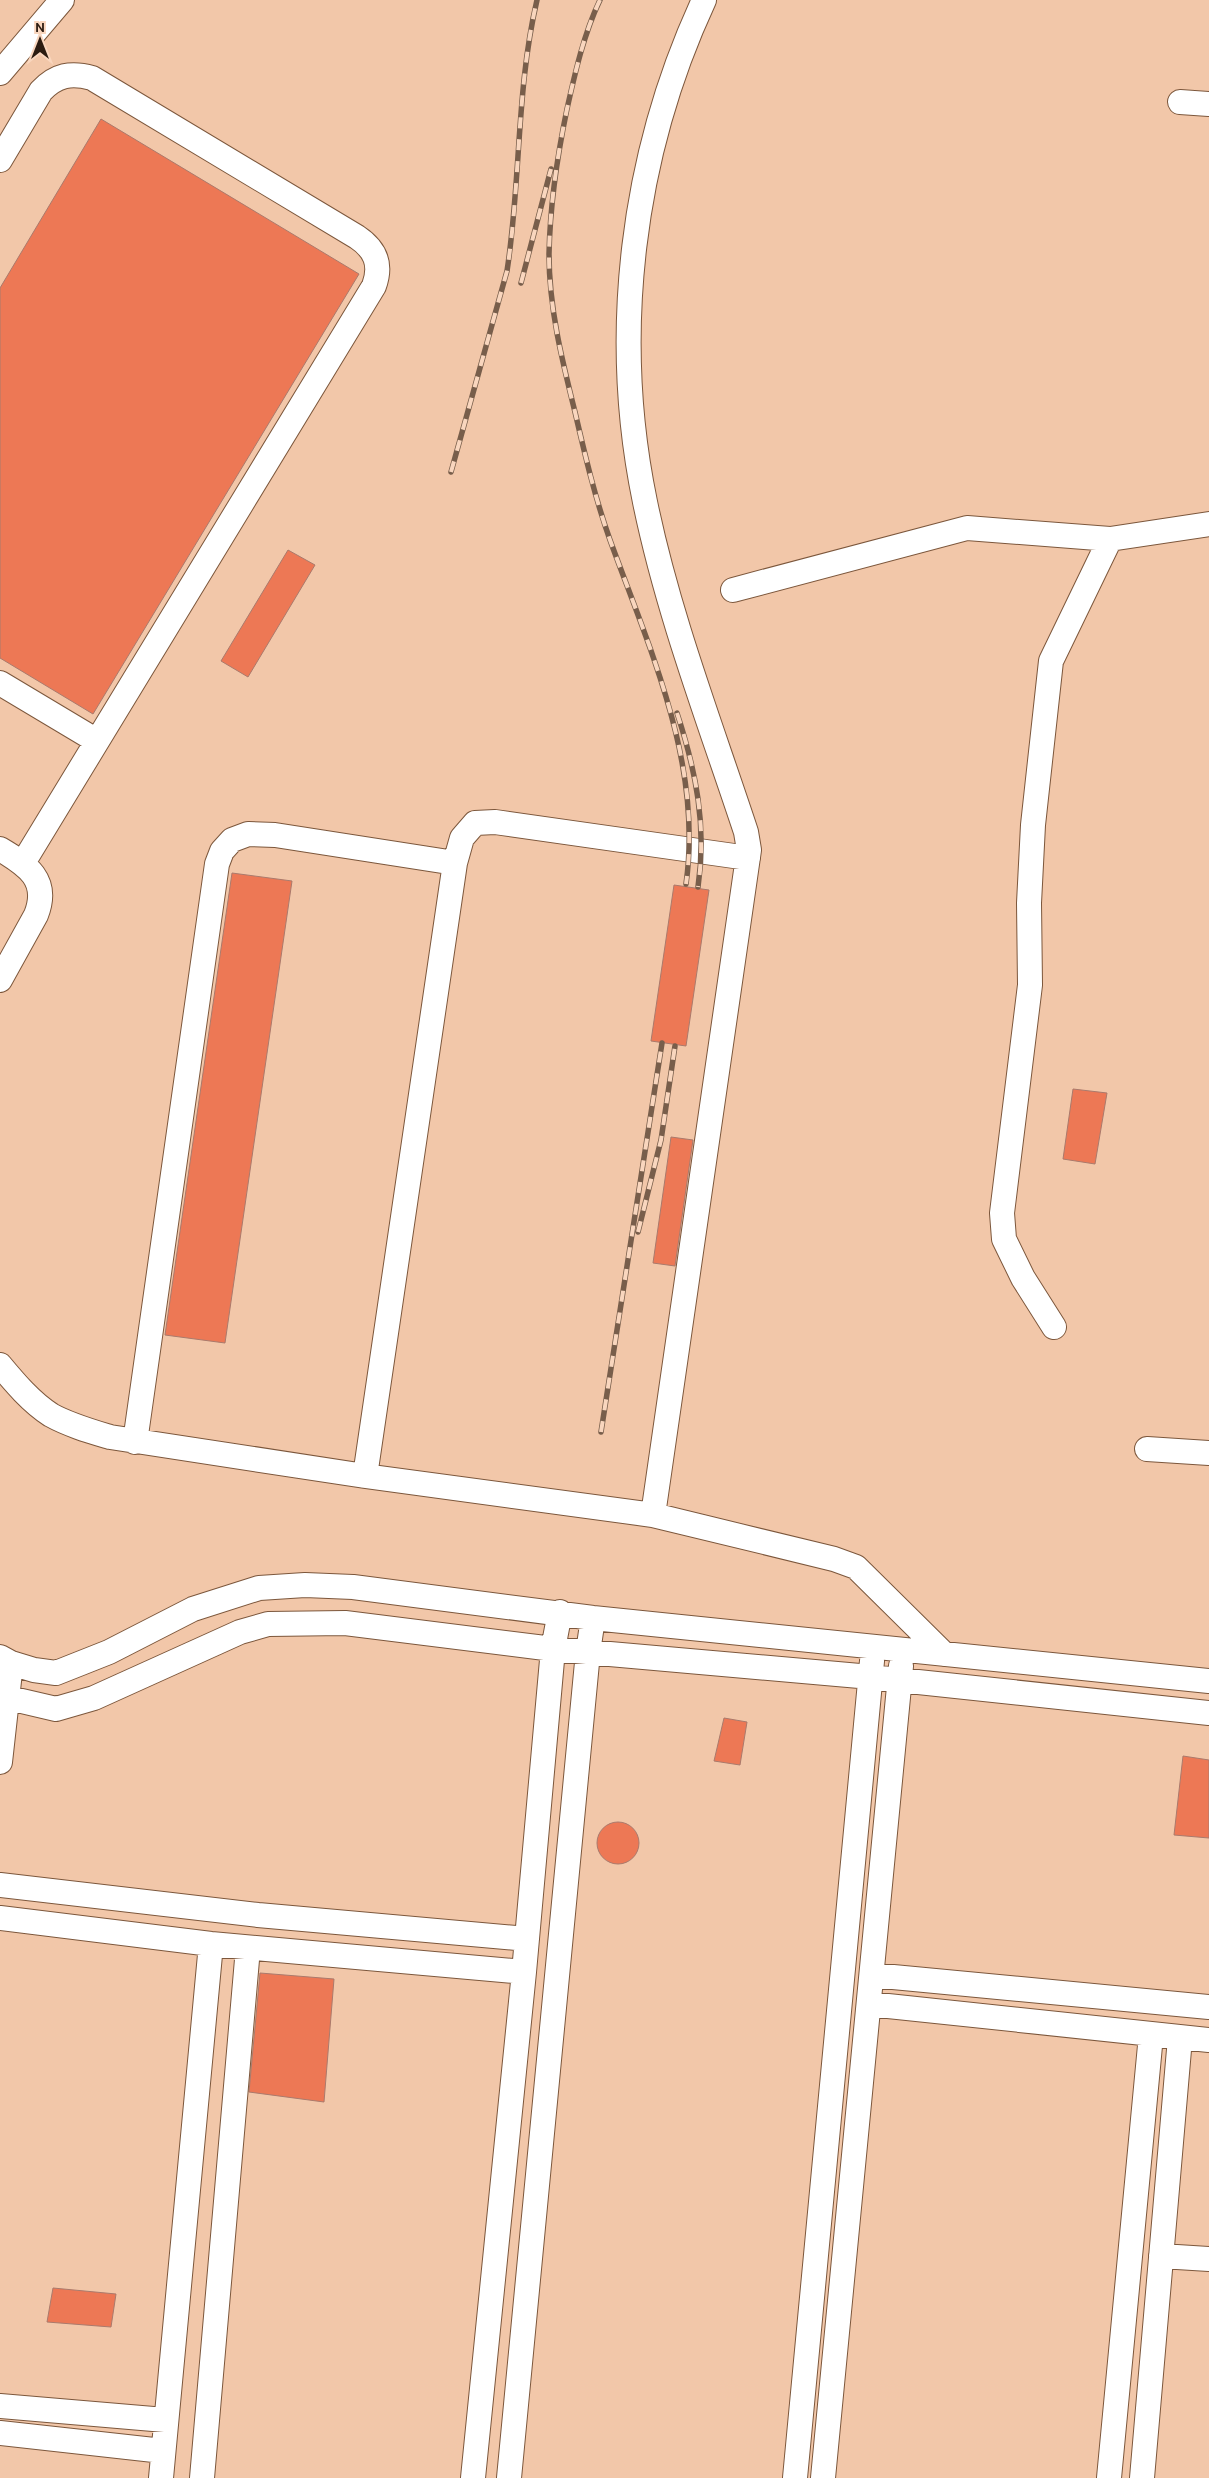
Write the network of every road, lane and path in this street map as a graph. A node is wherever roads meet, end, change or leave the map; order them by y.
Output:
1 (62, 0) edge
2 (704, 0) edge
3 (0, 73) edge
4 (1180, 102) dead end
5 (1209, 104) edge
6 (0, 160) edge
7 (1209, 524) edge
8 (1110, 539) junction
9 (733, 590) dead end
10 (0, 683) edge
11 (98, 741) junction
12 (0, 849) edge
13 (748, 858) junction
14 (23, 863) junction
15 (455, 863) junction
16 (0, 980) edge
17 (1054, 1327) dead end
18 (0, 1365) edge
19 (135, 1442) junction
20 (1147, 1449) dead end
21 (1209, 1453) edge
22 (365, 1476) junction
23 (653, 1516) junction
24 (560, 1612) junction
25 (593, 1618) junction
26 (874, 1646) junction
27 (553, 1649) junction
28 (902, 1650) junction
29 (588, 1652) junction
30 (944, 1654) junction
31 (5, 1660) edge
32 (871, 1677) junction
33 (1209, 1681) edge
34 (900, 1682) junction
35 (3, 1698) edge
36 (1209, 1714) edge
37 (0, 1762) edge
38 (0, 1885) edge
39 (0, 1918) edge
40 (527, 1939) junction
41 (211, 1944) junction
42 (248, 1948) junction
43 (524, 1972) junction
44 (872, 1975) junction
45 (869, 2004) junction
46 (1208, 2007) edge
47 (1151, 2035) junction
48 (1180, 2038) junction
49 (1207, 2040) edge
50 (1161, 2256) junction
51 (1209, 2259) edge
52 (0, 2406) edge
53 (165, 2420) junction
54 (0, 2434) edge
55 (163, 2452) junction
56 (1110, 2469) edge
57 (1142, 2473) edge
58 (161, 2478) edge
59 (202, 2478) edge
60 (474, 2478) edge
61 (509, 2478) edge
62 (795, 2478) edge
63 (823, 2478) edge

1 - 3 street
2 - 13 street
4 - 5 street
6 - 11 street
7 - 8 street
8 - 9 street
8 - 17 street
10 - 11 street
11 - 14 street
12 - 14 street
13 - 15 street
13 - 23 street
14 - 16 street
15 - 19 street
15 - 22 street
18 - 19 street
19 - 22 street
20 - 21 street
22 - 23 street
23 - 30 street
24 - 25 street
24 - 27 street
24 - 31 street
25 - 26 street
25 - 29 street
26 - 28 street
26 - 32 street
27 - 29 street
27 - 35 street
27 - 40 street
28 - 30 street
28 - 34 street
29 - 32 street
29 - 61 street
30 - 33 street
31 - 35 street
32 - 34 street
32 - 62 street
34 - 36 street
34 - 44 street
35 - 37 street
38 - 40 street
39 - 41 street
40 - 43 street
41 - 42 street
41 - 53 street
42 - 43 street
42 - 59 street
43 - 60 street
44 - 45 street
44 - 46 street
45 - 47 street
45 - 63 street
46 - 49 street
47 - 48 street
47 - 56 street
48 - 49 street
48 - 50 street
50 - 51 street
50 - 57 street
52 - 53 street
53 - 55 street
54 - 55 street
55 - 58 street
56 - 57 street

